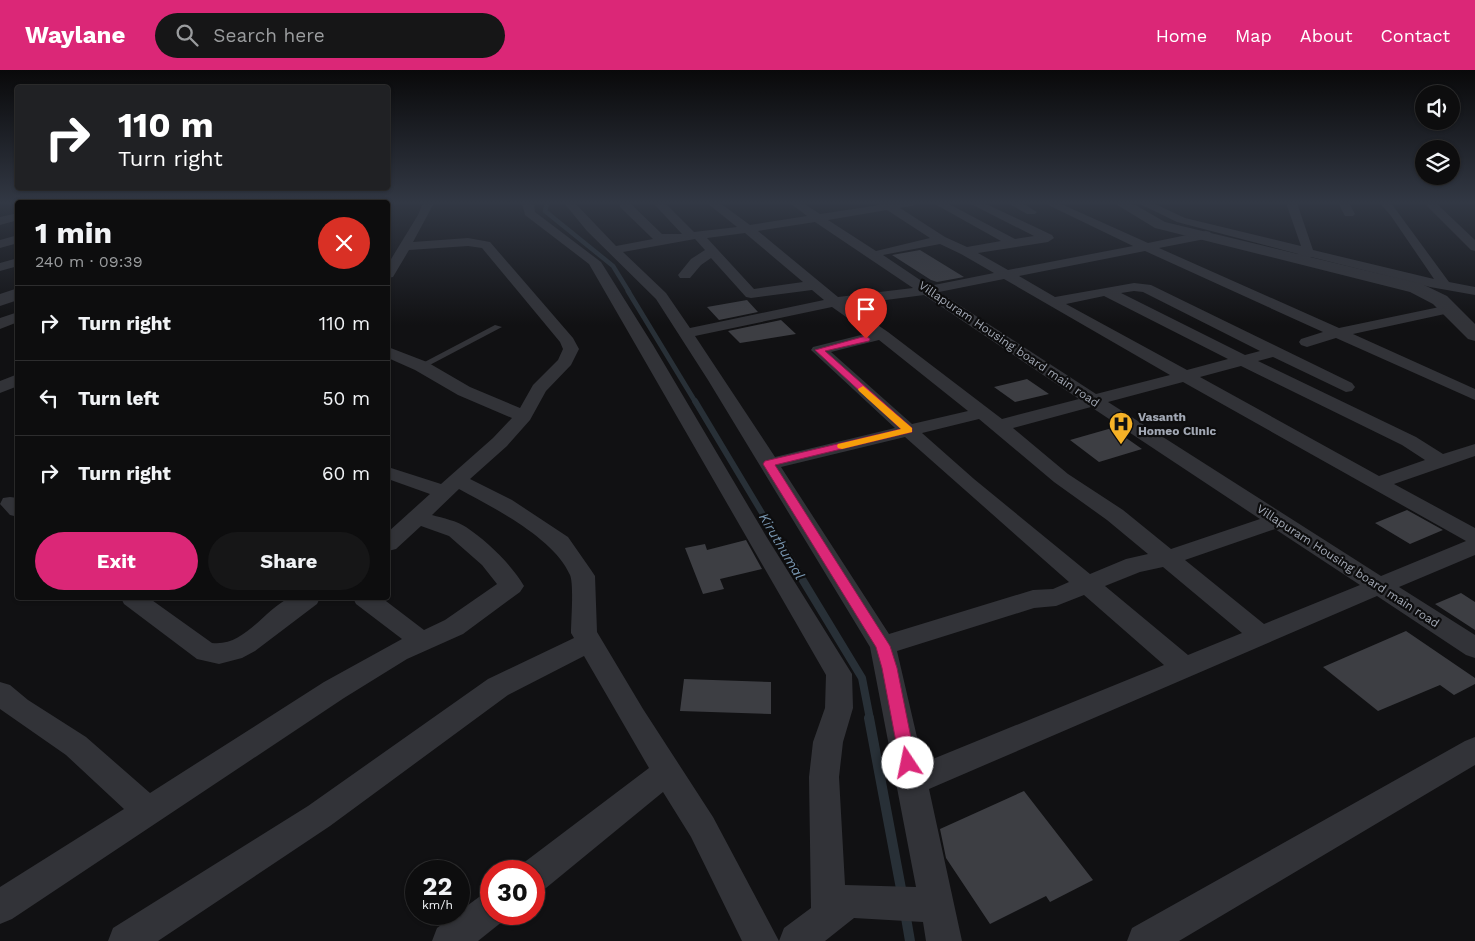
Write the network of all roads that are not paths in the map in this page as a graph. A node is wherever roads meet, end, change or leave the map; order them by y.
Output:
1 (393, 244) edge
2 (433, 244) edge
3 (478, 244) edge
4 (570, 244) edge
5 (607, 244) edge
6 (646, 244) edge
7 (704, 244) edge
8 (765, 244) edge
9 (863, 244) edge
10 (867, 244) edge
11 (923, 244) edge
12 (949, 244) edge
13 (1014, 244) edge
14 (1019, 244) edge
15 (1138, 244) edge
16 (1163, 244) edge
17 (1248, 244) edge
18 (1264, 244) edge
19 (1306, 244) edge
20 (1416, 244) edge
21 (405, 245) junction
22 (1146, 247) junction
23 (613, 250) junction
24 (713, 251) junction
25 (966, 251) junction
26 (881, 252) junction
27 (1304, 255) junction
28 (15, 263) edge
29 (1060, 264) junction
30 (0, 267) edge
31 (390, 271) edge
32 (685, 275) dead end
33 (1004, 275) junction
34 (814, 285) junction
35 (1424, 286) junction
36 (1445, 286) junction
37 (932, 289) junction
38 (1475, 290) edge
39 (1106, 291) junction
40 (751, 294) junction
41 (835, 302) junction
42 (1053, 302) junction
43 (1450, 309) junction
44 (780, 313) junction
45 (15, 317) edge
46 (0, 324) edge
47 (498, 327) dead end
48 (686, 332) junction
49 (1337, 333) junction
50 (882, 335) junction
51 (1475, 335) edge
52 (1307, 342) dead end
53 (1274, 352) junction
54 (390, 353) edge
55 (1244, 361) junction
56 (421, 366) junction
57 (0, 370) edge
58 (15, 372) edge
59 (1186, 376) junction
60 (15, 380) edge
61 (1346, 387) dead end
62 (0, 388) edge
63 (1475, 395) edge
64 (1102, 400) junction
65 (982, 413) junction
66 (524, 416) junction
67 (999, 426) junction
68 (908, 430) junction
69 (1475, 450) edge
70 (1441, 460) junction
71 (769, 464) junction
72 (390, 472) edge
73 (1377, 483) junction
74 (450, 486) junction
75 (418, 517) junction
76 (1278, 520) junction
77 (1475, 537) edge
78 (390, 542) edge
79 (1475, 546) edge
80 (1168, 558) junction
81 (1086, 583) junction
82 (1386, 583) junction
83 (135, 600) edge
84 (300, 600) edge
85 (368, 600) edge
86 (1261, 635) junction
87 (1475, 636) edge
88 (422, 642) junction
89 (589, 642) junction
90 (883, 646) junction
91 (1475, 648) edge
92 (1185, 667) junction
93 (0, 693) edge
94 (1475, 750) edge
95 (667, 771) junction
96 (912, 782) junction
97 (148, 811) junction
98 (545, 867) edge
99 (928, 905) junction
100 (0, 907) edge
101 (838, 908) junction
102 (480, 918) edge
103 (126, 941) edge
104 (450, 941) edge
105 (761, 941) edge
106 (797, 941) edge
107 (944, 941) edge
108 (1145, 941) edge

1 - 21 street
2 - 21 street
3 - 66 street
4 - 101 street
5 - 23 street
6 - 23 street
7 - 24 street
8 - 34 street
9 - 37 street, Villapuram Housing board main road
10 - 26 street, Villapuram Housing board main road
11 - 26 street
12 - 25 street
13 - 25 street
14 - 29 street
15 - 22 street
16 - 22 street
17 - 27 street
18 - 27 street
19 - 27 street
20 - 36 street
21 - 31 street
22 - 29 street
22 - 49 street
23 - 48 street
24 - 32 street
24 - 40 street
25 - 33 street
26 - 37 street, Villapuram Housing board main road
27 - 35 street
28 - 30 street
29 - 33 street
33 - 37 street
33 - 42 street
34 - 40 street
34 - 41 street
35 - 36 street
35 - 43 street
36 - 38 street
37 - 41 street
37 - 64 street, Villapuram Housing board main road
39 - 42 street
39 - 53 street
39 - 55 street
40 - 44 street
41 - 44 street
41 - 50 street
42 - 59 street
43 - 49 street
43 - 51 street
44 - 48 street
45 - 46 street
47 - 56 lane
48 - 71 street
49 - 52 street
49 - 63 street
50 - 65 street
50 - 68 street
53 - 55 street
53 - 61 street
54 - 56 street
55 - 59 street
55 - 70 street
56 - 66 street
57 - 58 street
59 - 64 street
59 - 73 street
60 - 62 street
64 - 67 street
64 - 76 street, Villapuram Housing board main road
64 - 82 street, Villapuram Housing board main road
65 - 67 street
65 - 68 street
66 - 74 street
67 - 80 street
68 - 71 street
68 - 81 street
69 - 70 street
70 - 73 street
71 - 90 street
72 - 74 street
73 - 77 street
74 - 75 street
74 - 89 street
75 - 78 street
75 - 88 street
76 - 80 street
76 - 82 street, Villapuram Housing board main road
79 - 82 street
80 - 81 street
80 - 86 street
81 - 90 street
81 - 92 street
82 - 86 street
82 - 87 street, Villapuram Housing board main road
82 - 91 street, Villapuram Housing board main road
83 - 84 street
85 - 88 street
86 - 92 street
88 - 97 street
89 - 95 street
89 - 103 street
90 - 96 street
92 - 96 street
93 - 97 street
94 - 108 street
95 - 98 street
95 - 105 street
96 - 99 street
97 - 100 street
99 - 101 street
99 - 107 street
101 - 106 street
102 - 104 street

